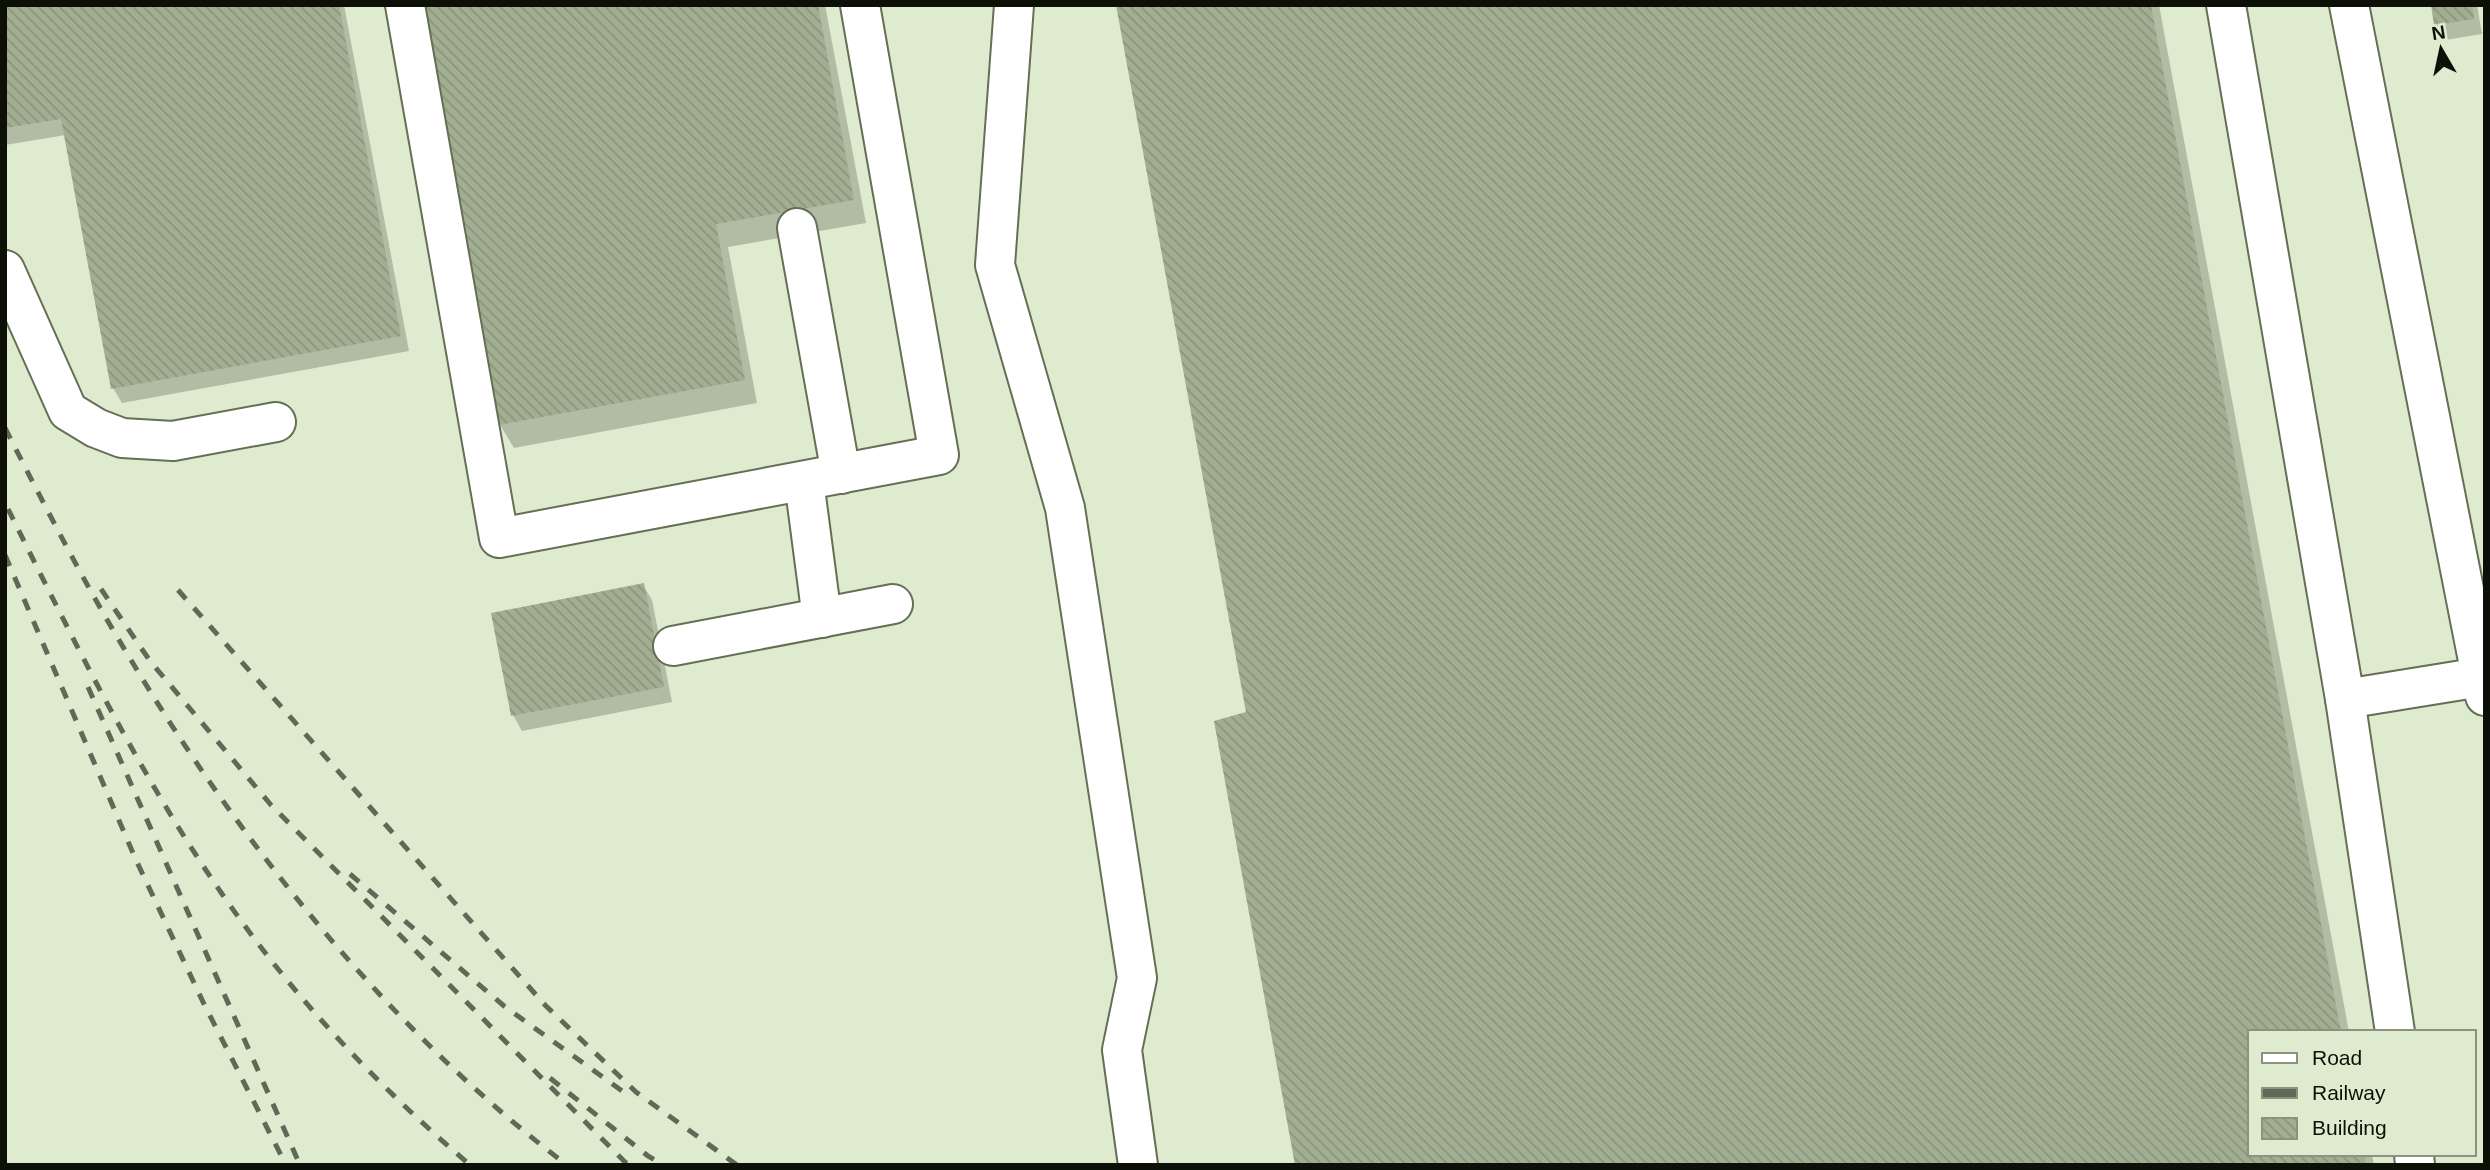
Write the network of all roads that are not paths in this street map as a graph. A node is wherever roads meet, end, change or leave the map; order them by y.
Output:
1 (405, 5) edge
2 (860, 5) edge
3 (1014, 5) edge
4 (2226, 5) edge
5 (2349, 5) edge
6 (797, 228) dead end
7 (5, 270) edge
8 (276, 422) dead end
9 (841, 474) junction
10 (804, 481) junction
11 (893, 604) dead end
12 (822, 618) junction
13 (673, 646) dead end
14 (2483, 686) edge
15 (2345, 699) junction
16 (2395, 1030) edge
17 (1138, 1165) edge

1 - 10 lane
2 - 9 lane
3 - 17 lane
4 - 15 lane
5 - 14 lane
6 - 9 lane
7 - 8 lane
9 - 10 lane
10 - 12 lane
11 - 12 lane
12 - 13 lane
14 - 15 lane
15 - 16 lane

